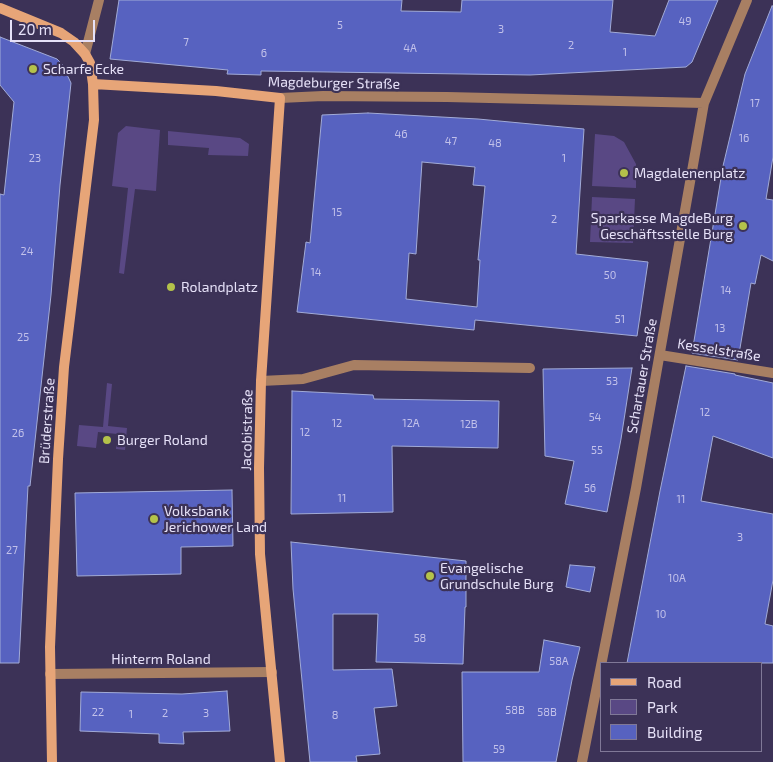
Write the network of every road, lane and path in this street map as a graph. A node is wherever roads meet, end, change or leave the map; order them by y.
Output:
1 (99, 0) edge
2 (747, 0) edge
3 (0, 8) edge
4 (85, 54) junction
5 (93, 84) junction
6 (280, 98) junction
7 (704, 103) junction
8 (660, 355) junction
9 (530, 368) dead end
10 (773, 373) edge
11 (261, 381) junction
12 (602, 662) edge
13 (600, 671) edge
14 (272, 672) junction
15 (50, 674) junction
16 (52, 762) edge
17 (280, 762) edge
18 (582, 762) edge

1 - 4 street
2 - 7 street, Schartauer Straße
3 - 4 street
4 - 5 street
5 - 6 street, Magdeburger Straße
5 - 15 street, Brüderstraße
6 - 7 street, Magdeburger Straße
6 - 11 street, Jacobistraße
7 - 8 street, Schartauer Straße
8 - 10 street, Kesselstraße
8 - 12 street, Schartauer Straße
9 - 11 street
11 - 14 street, Jacobistraße
13 - 18 street, Schartauer Straße
14 - 15 street, Hinterm Roland
14 - 17 street, Jacobistraße
15 - 16 street, Brüderstraße

